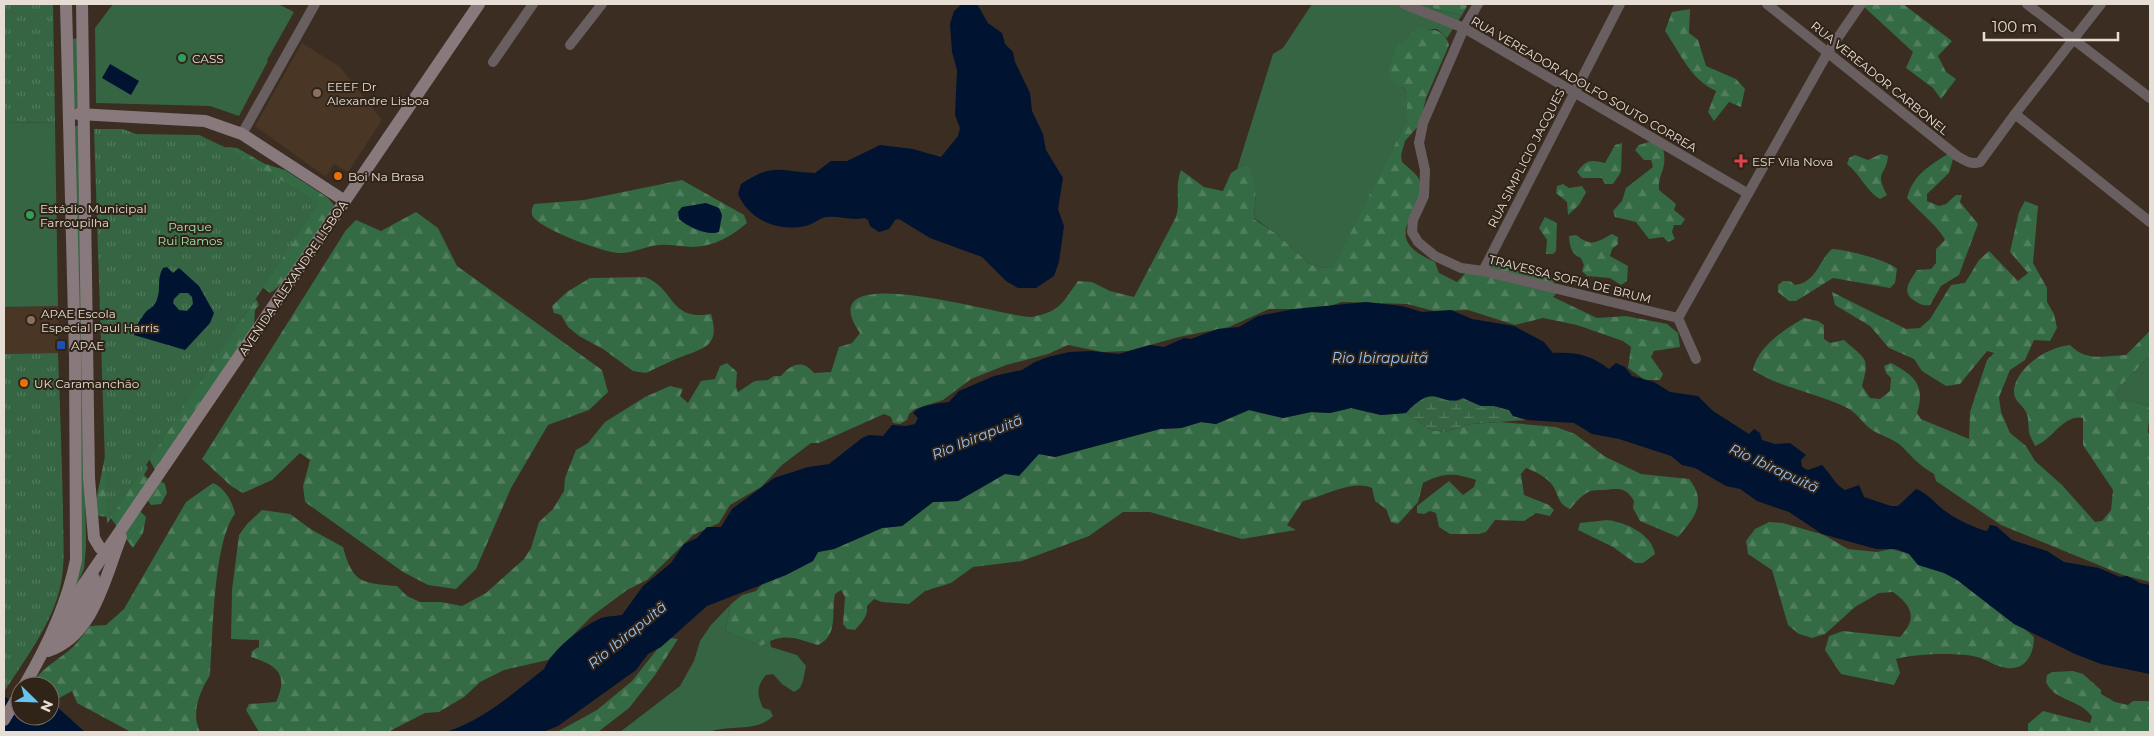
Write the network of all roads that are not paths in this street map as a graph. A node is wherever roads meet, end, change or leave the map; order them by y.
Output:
1 (66, 4) edge
2 (82, 4) edge
3 (93, 4) edge
4 (315, 4) edge
5 (479, 4) edge
6 (533, 4) edge
7 (602, 4) edge
8 (1404, 4) edge
9 (1478, 4) edge
10 (1620, 4) edge
11 (1767, 4) edge
12 (1861, 4) edge
13 (2027, 4) edge
14 (2101, 4) edge
15 (82, 17) junction
16 (1464, 28) junction
17 (67, 38) junction
18 (2073, 39) junction
19 (570, 45) dead end
20 (1828, 52) junction
21 (493, 62) dead end
22 (1574, 93) junction
23 (2150, 98) edge
24 (70, 114) junction
25 (86, 114) junction
26 (2015, 114) junction
27 (242, 134) junction
28 (1747, 193) junction
29 (345, 201) junction
30 (2150, 222) edge
31 (1483, 271) junction
32 (1678, 318) junction
33 (1696, 359) dead end
34 (125, 525) junction
35 (105, 550) junction
36 (56, 625) junction
37 (44, 654) junction
38 (30, 676) edge

1 - 17 main road
2 - 15 main road
3 - 15 main road
4 - 27 street
5 - 29 main road, AVENIDA ALEXANDRE LISBOA
6 - 21 street
7 - 19 street
8 - 16 street, RUA VEREADOR ADOLFO SOUTO CORREA
9 - 16 street
10 - 22 street, RUA SIMPLICIO JACQUES
11 - 20 street, RUA VEREADOR CARBONEL
12 - 20 street
13 - 18 street
14 - 18 street
15 - 17 main road
15 - 25 main road
16 - 22 street, RUA VEREADOR ADOLFO SOUTO CORREA
16 - 31 street, TRAVESSA SOFIA DE BRUM
17 - 24 main road
18 - 23 street
18 - 26 street
20 - 26 street, RUA VEREADOR CARBONEL
20 - 28 street
22 - 28 street, RUA VEREADOR ADOLFO SOUTO CORREA
22 - 31 street, RUA SIMPLICIO JACQUES
24 - 25 main road
24 - 36 main road
25 - 27 main road
25 - 35 main road
26 - 30 street
27 - 29 main road
28 - 32 street
29 - 34 main road, AVENIDA ALEXANDRE LISBOA
31 - 32 street, TRAVESSA SOFIA DE BRUM
32 - 33 street
34 - 35 main road, AVENIDA ALEXANDRE LISBOA
34 - 37 main road
35 - 36 main road
35 - 37 main road
36 - 37 main road
37 - 38 main road

